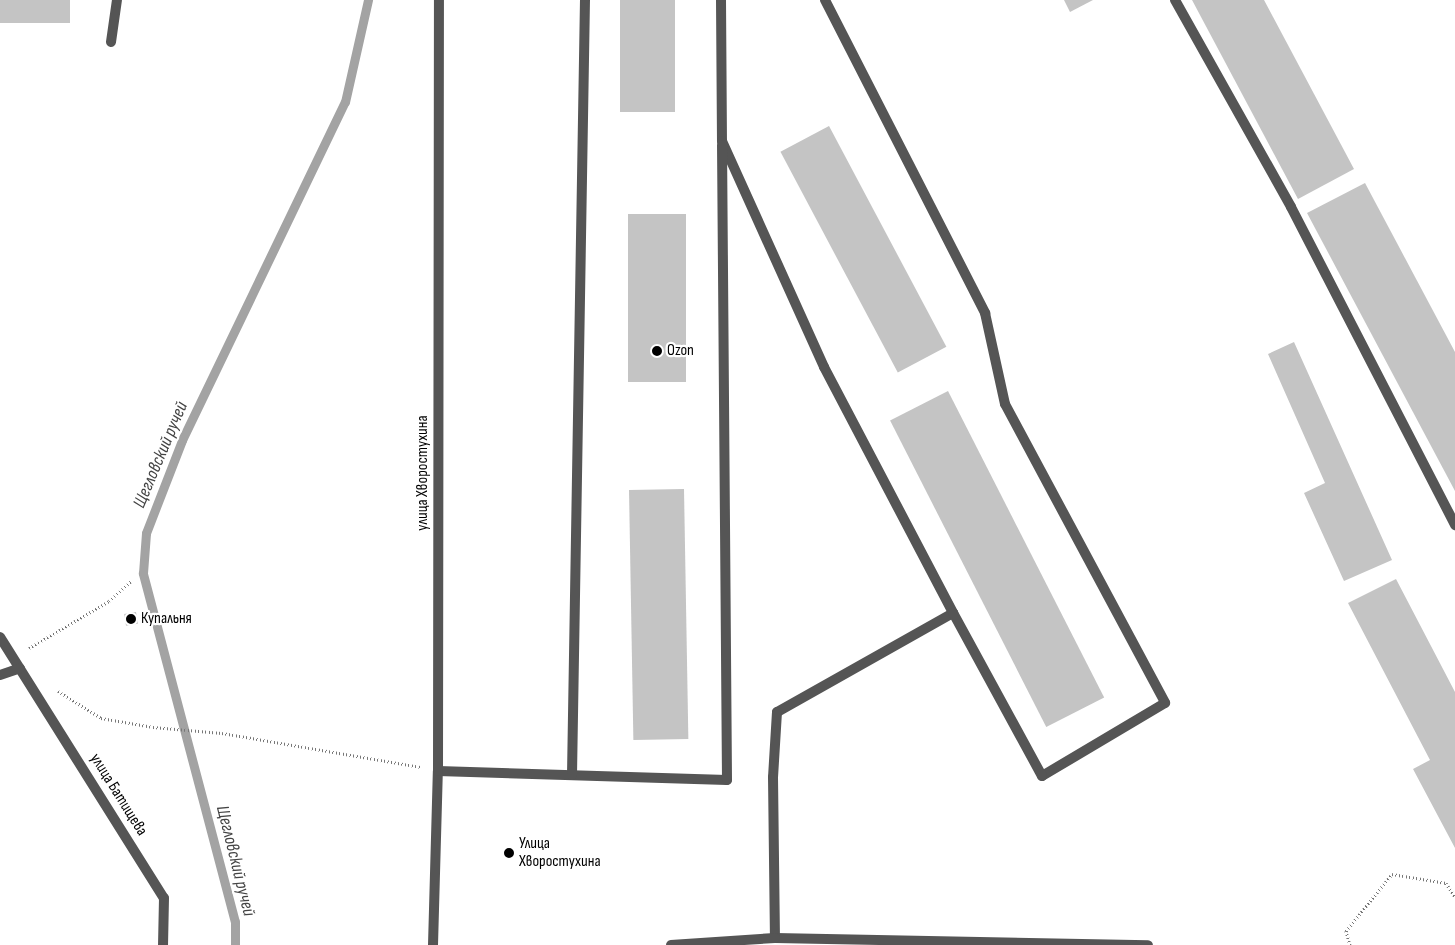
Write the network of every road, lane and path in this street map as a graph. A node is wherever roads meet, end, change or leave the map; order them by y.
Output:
1 (117, 0) edge
2 (439, 0) edge
3 (585, 0) edge
4 (721, 0) edge
5 (825, 0) edge
6 (1175, 0) edge
7 (111, 42) dead end
8 (722, 141) junction
9 (1455, 525) edge
10 (131, 581) dead end
11 (954, 613) junction
12 (0, 637) edge
13 (13, 658) junction
14 (20, 668) junction
15 (0, 675) edge
16 (53, 688) dead end
17 (438, 770) junction
18 (572, 775) junction
19 (1455, 897) edge
20 (776, 938) junction
21 (163, 945) edge
22 (433, 945) edge
23 (671, 945) edge
24 (1148, 945) edge
25 (1350, 945) edge

1 - 7 street
2 - 17 street, улица Хворостухина
3 - 18 street
4 - 8 street
5 - 11 street
6 - 9 street
8 - 11 street
8 - 18 street
10 - 13 path
11 - 20 street
12 - 13 street, улица Батищева
13 - 14 street, улица Батищева
14 - 15 street
14 - 21 street, улица Батищева
16 - 17 path
17 - 18 street
17 - 22 street, улица Хворостухина
19 - 25 path
20 - 23 street
20 - 24 street

